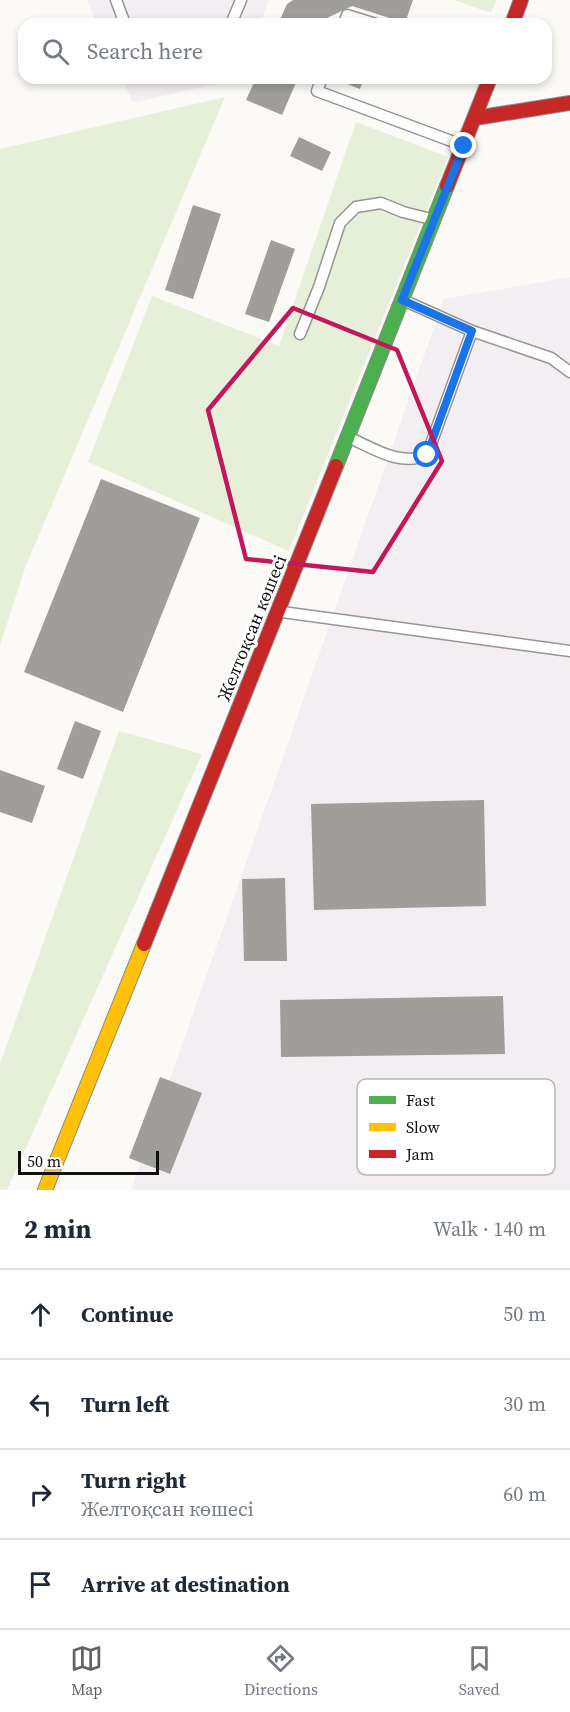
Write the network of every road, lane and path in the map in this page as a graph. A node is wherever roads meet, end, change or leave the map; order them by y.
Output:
1 (116, 0) edge
2 (241, 0) edge
3 (521, 0) edge
4 (123, 18) edge
5 (234, 18) edge
6 (514, 18) edge
7 (320, 84) edge
8 (488, 84) edge
9 (570, 103) edge
10 (475, 118) junction
11 (464, 146) junction
12 (434, 220) junction
13 (402, 300) junction
14 (472, 331) junction
15 (300, 334) dead end
16 (570, 372) edge
17 (348, 437) junction
18 (278, 612) junction
19 (570, 651) edge
20 (45, 1190) edge

1 - 4 lane
2 - 5 lane
3 - 6 main road
7 - 11 lane
8 - 10 main road, Желтоқсан көшесі
9 - 10 main road
10 - 11 main road, Желтоқсан көшесі
11 - 12 main road, Желтоқсан көшесі
12 - 13 main road, Желтоқсан көшесі
12 - 15 lane
13 - 14 lane
13 - 17 main road, Желтоқсан көшесі
14 - 16 lane
14 - 17 lane
17 - 18 main road, Желтоқсан көшесі
18 - 19 lane
18 - 20 main road, Желтоқсан көшесі

